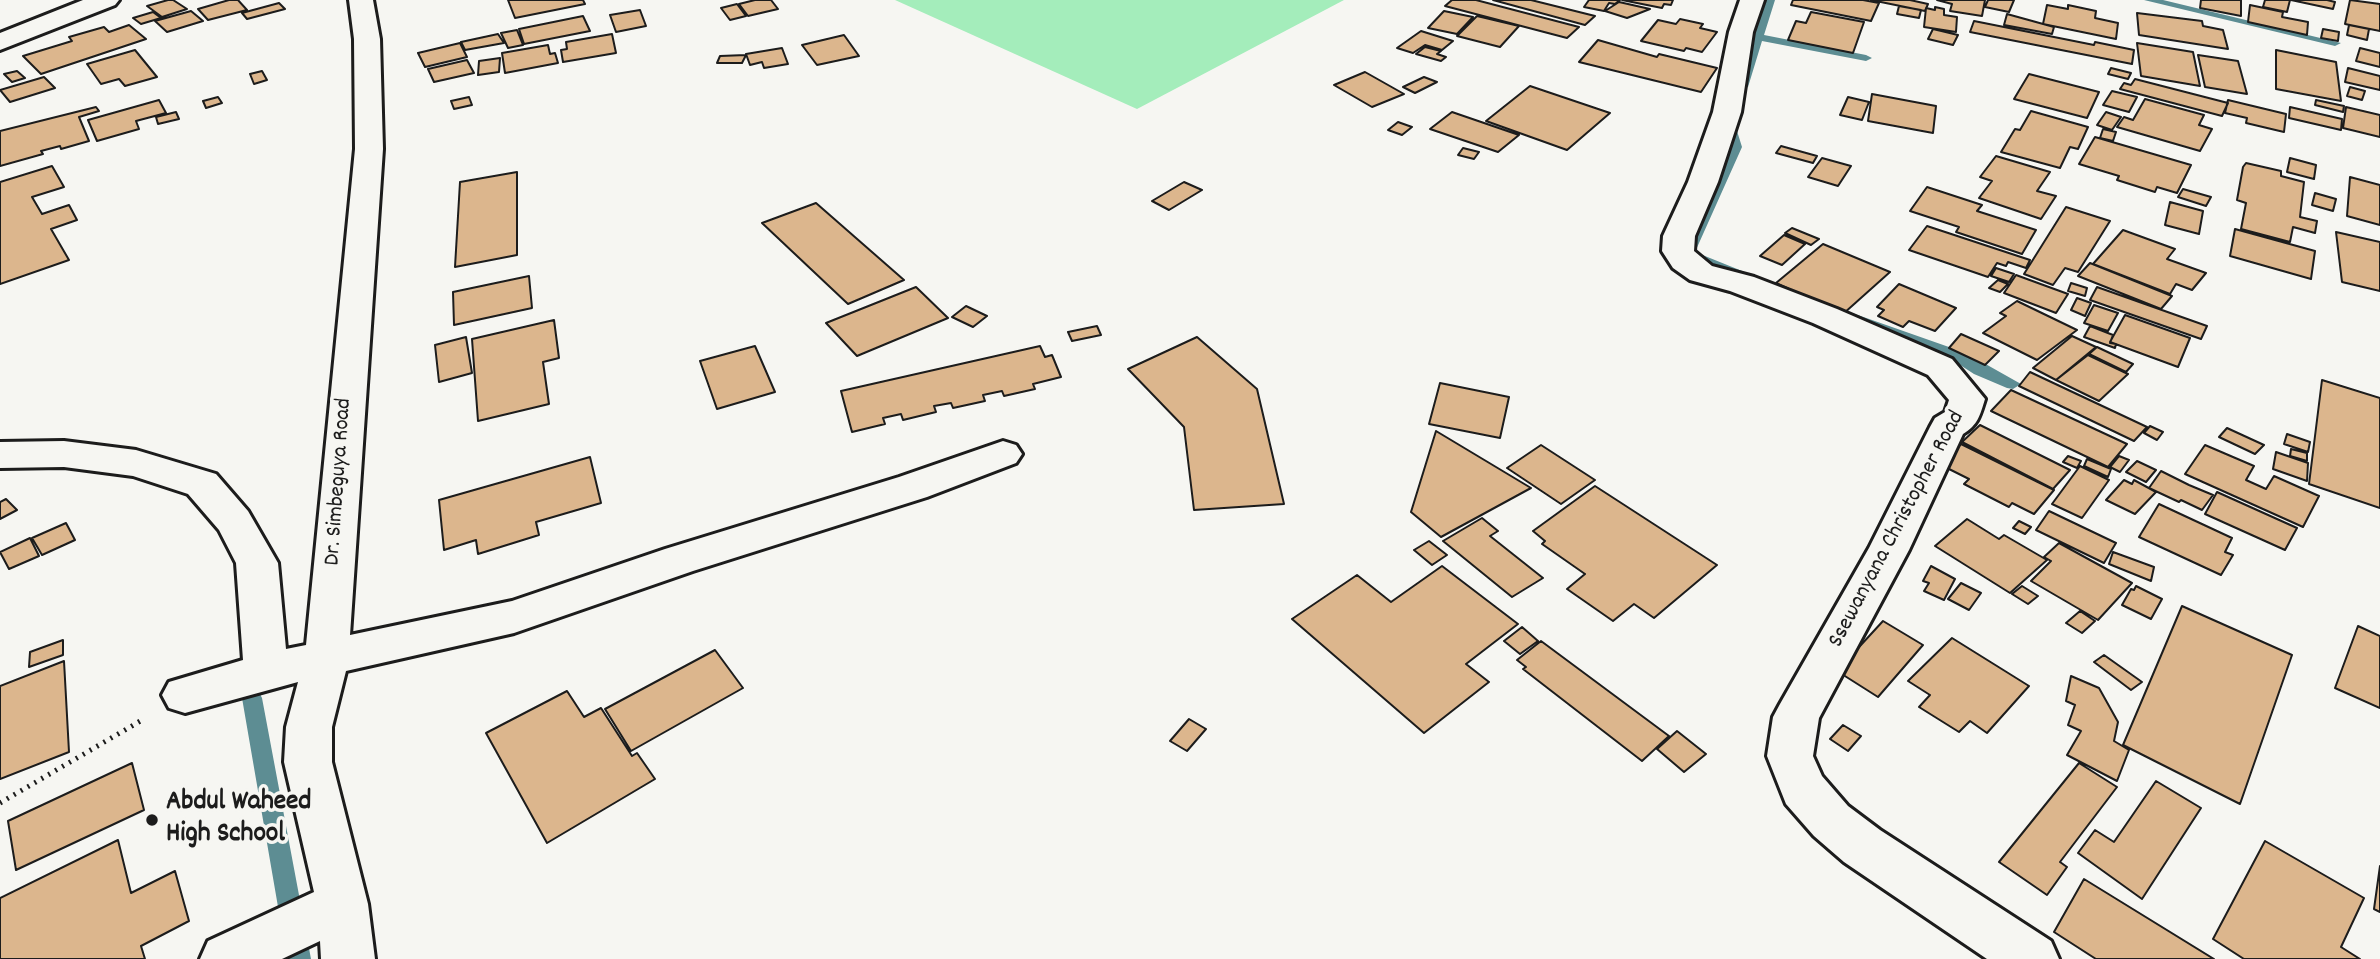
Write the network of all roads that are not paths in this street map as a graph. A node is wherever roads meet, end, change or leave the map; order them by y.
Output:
1 (43, 0) edge
2 (107, 0) edge
3 (361, 0) edge
4 (1752, 0) edge
5 (73, 11) junction
6 (0, 42) edge
7 (1003, 454) dead end
8 (0, 455) edge
9 (327, 657) junction
10 (266, 671) junction
11 (185, 695) road end
12 (342, 904) junction
13 (227, 959) edge
14 (348, 959) edge
15 (2032, 959) edge

1 - 5 street
2 - 5 street
3 - 9 street, Dr. Simbeguya Road
4 - 15 street, Ssewanyana Christopher Road
5 - 6 street
7 - 9 street
8 - 10 street
9 - 10 street
9 - 12 street, Dr. Simbeguya Road
10 - 11 street
12 - 13 street
12 - 14 street, Dr. Simbeguya Road

